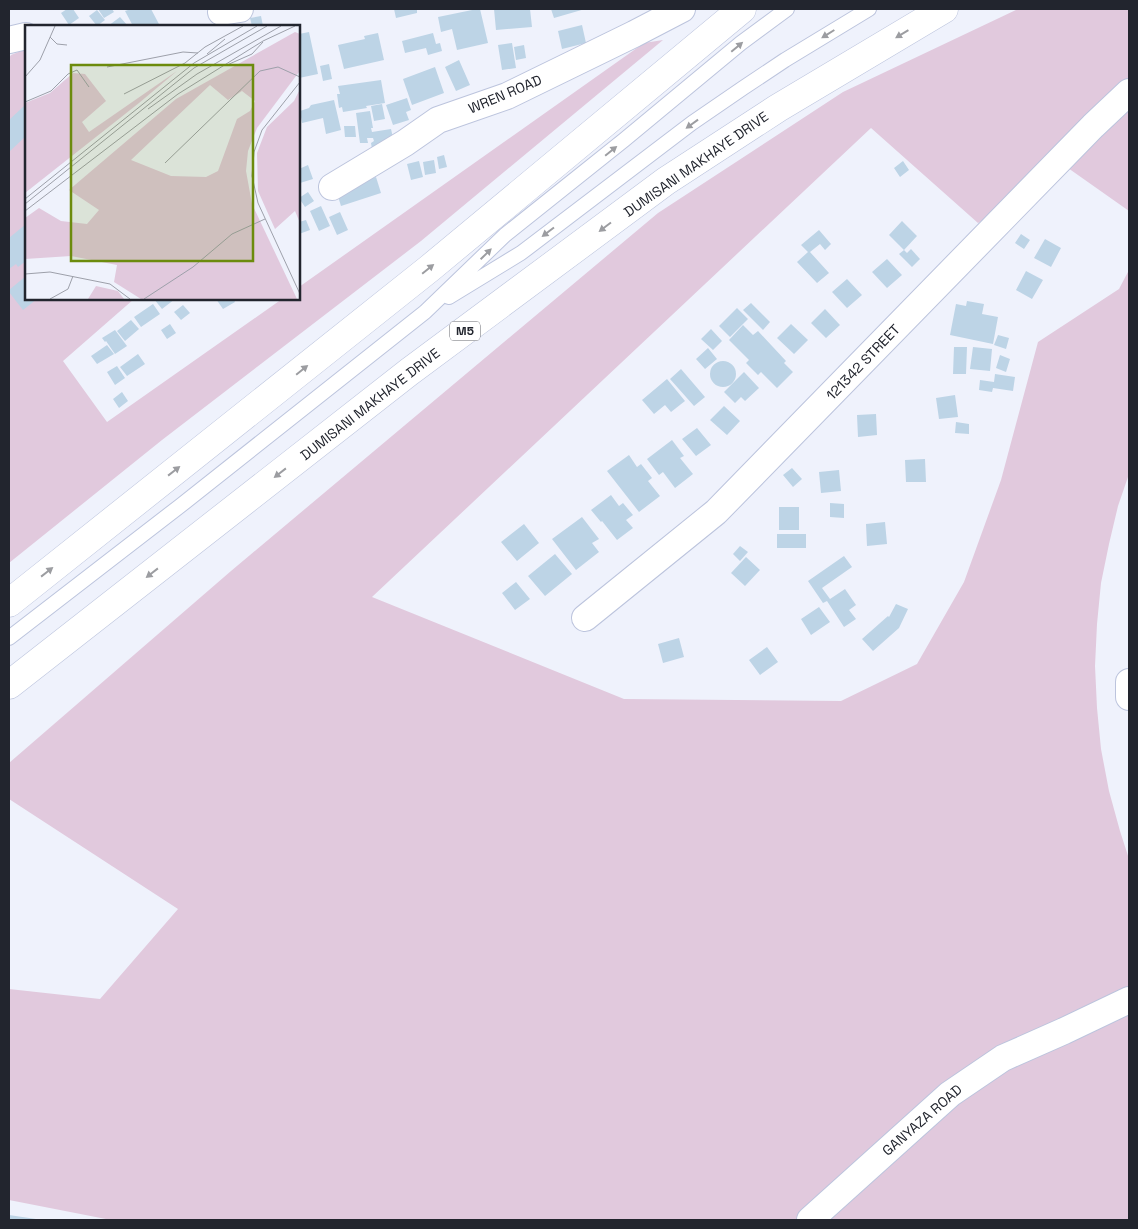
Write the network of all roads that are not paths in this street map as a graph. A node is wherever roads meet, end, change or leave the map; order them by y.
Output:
1 (682, 9) edge
2 (742, 9) edge
3 (787, 9) edge
4 (869, 9) edge
5 (944, 9) edge
6 (25, 36) edge
7 (9, 40) edge
8 (1129, 92) edge
9 (332, 187) dead end
10 (425, 312) junction
11 (9, 603) edge
12 (585, 618) dead end
13 (9, 638) edge
14 (1129, 682) edge
15 (9, 686) edge
16 (1129, 697) edge
17 (1129, 1000) edge
18 (810, 1220) edge

1 - 9 street, WREN ROAD
11 -> 2 main road
10 -> 3 lane
4 -> 10 lane
5 -> 15 main road, DUMISANI MAKHAYE DRIVE / M5
6 - 7 street
8 - 12 street, 121342 STREET
10 - 13 lane
14 - 16 street
17 - 18 street, GANYAZA ROAD

